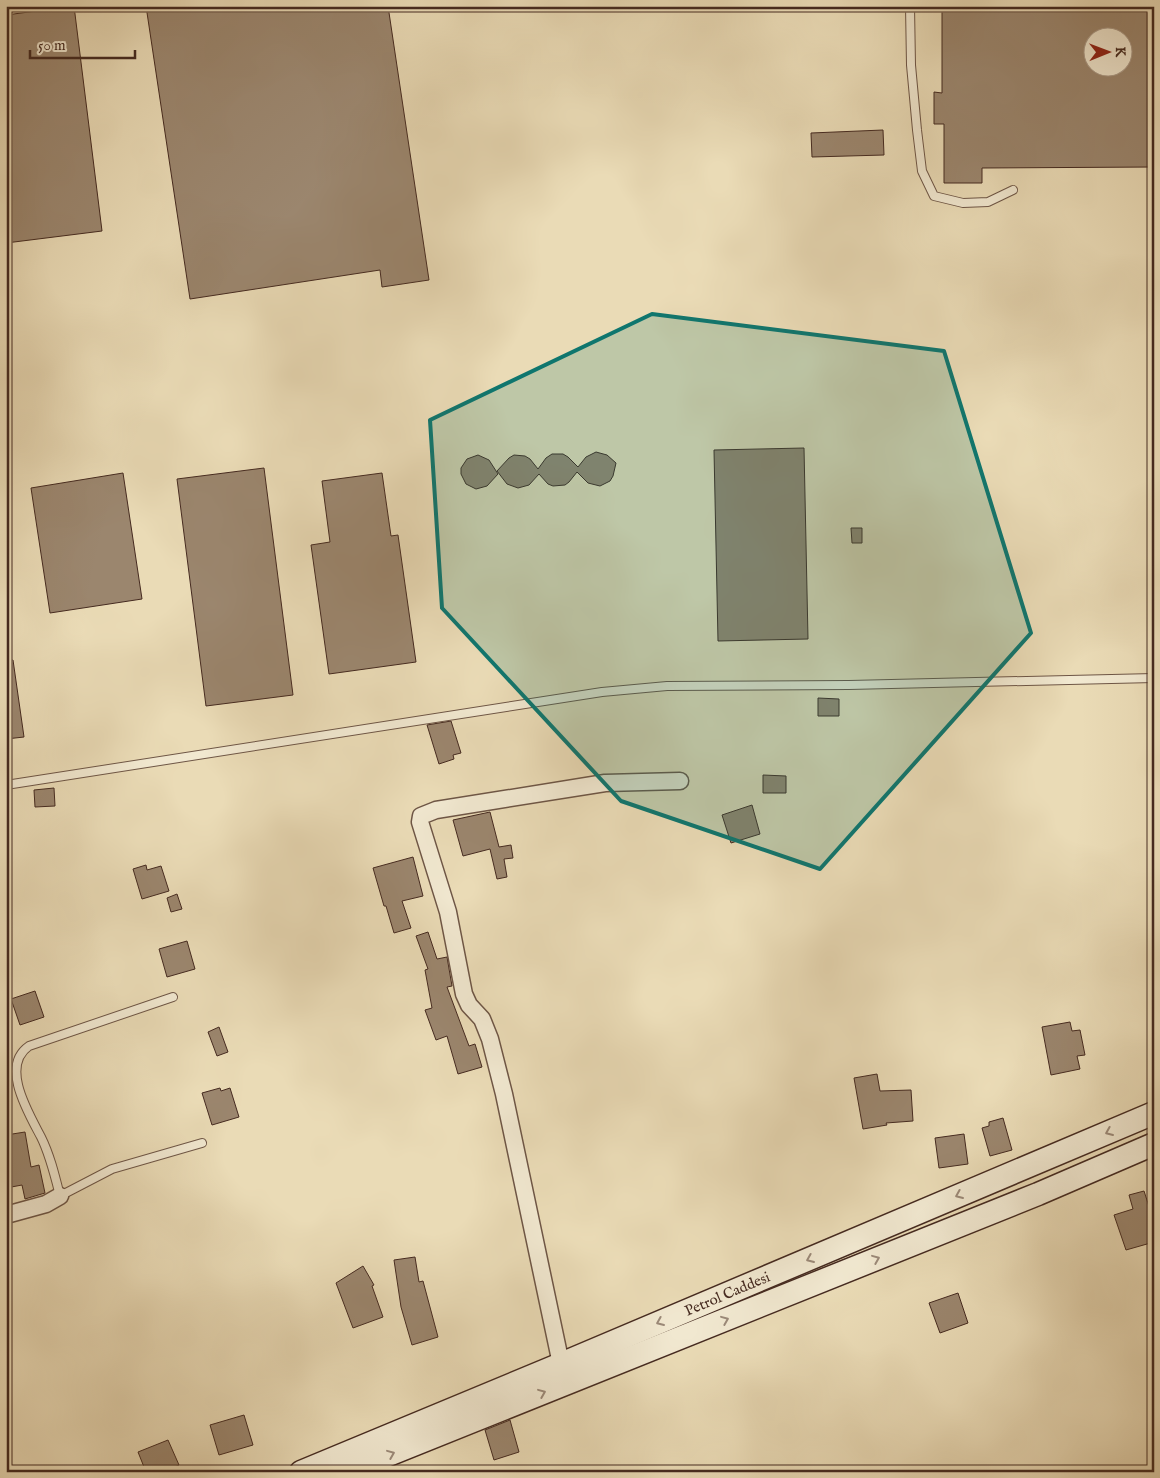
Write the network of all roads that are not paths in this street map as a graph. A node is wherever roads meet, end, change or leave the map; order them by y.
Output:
1 (910, 6) edge
2 (1012, 190) dead end
3 (1154, 678) edge
4 (680, 781) dead end
5 (6, 784) edge
6 (173, 996) dead end
7 (1154, 1112) edge
8 (202, 1143) dead end
9 (1154, 1144) edge
10 (60, 1196) junction
11 (6, 1214) edge
12 (561, 1364) junction
13 (301, 1472) edge
14 (346, 1472) edge

1 - 2 lane
3 - 5 lane
4 - 12 street
6 - 10 lane
7 -> 12 main road, Petrol Caddesi
8 - 10 lane
14 -> 9 main road, Petrol Caddesi
10 - 11 street
12 - 13 main road, Petrol Caddesi

